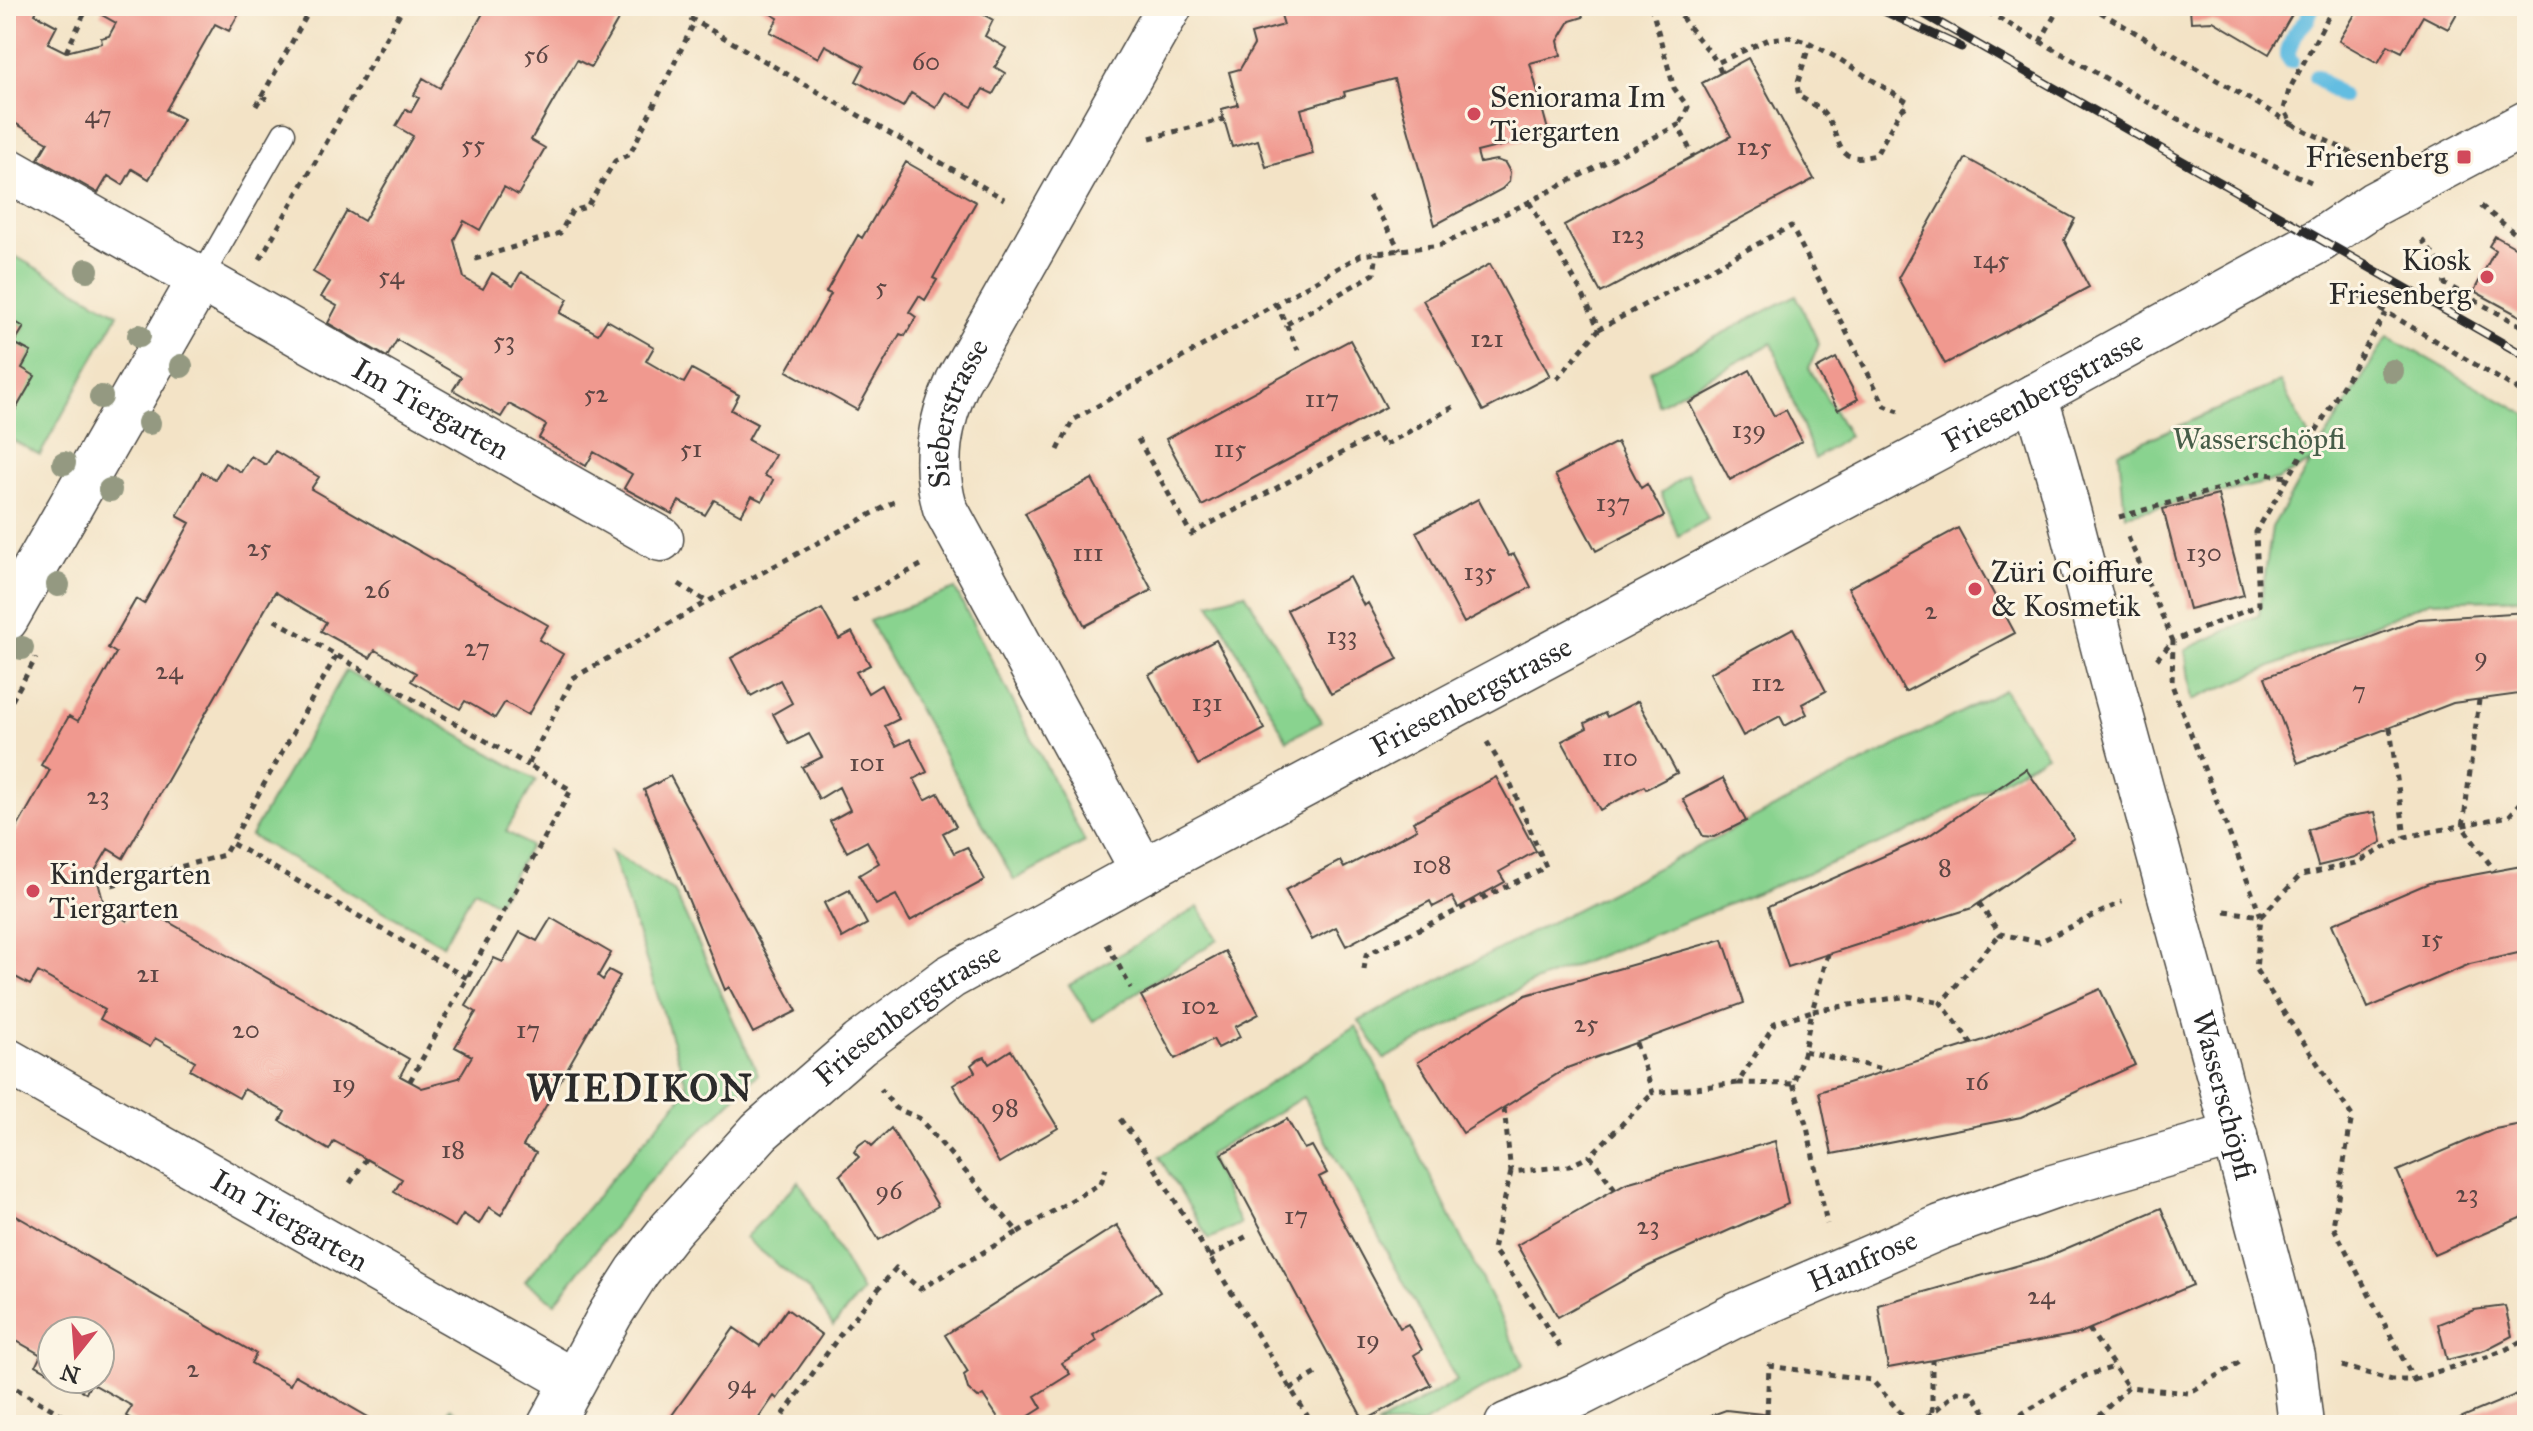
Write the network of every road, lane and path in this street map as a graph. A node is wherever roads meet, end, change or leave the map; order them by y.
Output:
1 (88, 6) edge
2 (312, 6) edge
3 (669, 6) edge
4 (1170, 6) edge
5 (1651, 6) edge
6 (1676, 6) edge
7 (1977, 6) edge
8 (2060, 6) edge
9 (2090, 6) edge
10 (2334, 6) edge
11 (695, 21) junction
12 (2040, 42) junction
13 (1810, 43) junction
14 (66, 52) dead end
15 (1717, 63) junction
16 (1721, 72) dead end
17 (262, 96) dead end
18 (1224, 119) dead end
19 (2527, 123) edge
20 (2292, 124) junction
21 (1679, 127) junction
22 (284, 133) dead end
23 (1138, 141) dead end
24 (1693, 156) dead end
25 (2358, 156) dead end
26 (6, 169) edge
27 (2311, 182) dead end
28 (1369, 196) dead end
29 (1529, 202) junction
30 (2481, 206) dead end
31 (1047, 223) junction
32 (2422, 240) dead end
33 (2527, 243) edge
34 (1400, 250) junction
35 (1377, 253) junction
36 (475, 259) dead end
37 (201, 278) junction
38 (2349, 290) dead end
39 (1276, 303) junction
40 (2386, 313) junction
41 (1287, 324) junction
42 (1599, 329) junction
43 (2527, 329) edge
44 (1298, 350) dead end
45 (1557, 379) dead end
46 (2527, 395) edge
47 (2035, 396) junction
48 (1455, 406) dead end
49 (1899, 411) dead end
50 (1138, 439) dead end
51 (1058, 450) dead end
52 (2287, 477) junction
53 (899, 499) dead end
54 (661, 539) joint
55 (965, 545) junction
56 (852, 601) dead end
57 (707, 602) junction
58 (6, 619) edge
59 (275, 620) dead end
60 (2173, 641) junction
61 (336, 656) junction
62 (2155, 661) dead end
63 (2479, 700) dead end
64 (2390, 728) dead end
65 (1484, 737) dead end
66 (528, 765) junction
67 (2527, 796) edge
68 (2463, 827) junction
69 (2405, 837) junction
70 (231, 843) junction
71 (2494, 870) dead end
72 (1143, 871) junction
73 (112, 885) dead end
74 (2132, 898) dead end
75 (1979, 903) dead end
76 (2217, 910) dead end
77 (2261, 916) junction
78 (2000, 934) junction
79 (1104, 940) dead end
80 (1828, 954) dead end
81 (1364, 970) dead end
82 (467, 978) junction
83 (1131, 988) dead end
84 (1941, 1003) junction
85 (1812, 1011) junction
86 (1636, 1043) dead end
87 (1972, 1044) dead end
88 (1804, 1051) junction
89 (6, 1060) edge
90 (1887, 1070) dead end
91 (410, 1081) dead end
92 (1738, 1083) junction
93 (1793, 1084) junction
94 (879, 1086) dead end
95 (1653, 1093) junction
96 (1504, 1108) dead end
97 (1120, 1119) dead end
98 (2235, 1135) junction
99 (1590, 1156) junction
100 (366, 1159) dead end
101 (1106, 1168) dead end
102 (1511, 1172) junction
103 (350, 1183) dead end
104 (1615, 1189) dead end
105 (1018, 1232) junction
106 (1829, 1233) dead end
107 (1249, 1235) dead end
108 (1209, 1257) junction
109 (2089, 1329) dead end
110 (2527, 1338) edge
111 (2253, 1354) dead end
112 (1932, 1360) dead end
113 (2331, 1363) dead end
114 (1561, 1364) dead end
115 (2114, 1367) junction
116 (1317, 1373) dead end
117 (2414, 1380) junction
118 (573, 1381) junction
119 (6, 1383) edge
120 (2128, 1387) junction
121 (1290, 1389) junction
122 (1932, 1413) junction
123 (1767, 1414) dead end
124 (2010, 1421) junction
125 (80, 1425) edge
126 (550, 1425) edge
127 (776, 1425) edge
128 (1313, 1425) edge
129 (1507, 1425) edge
130 (1911, 1425) edge
131 (1918, 1425) edge
132 (1995, 1425) edge
133 (2002, 1425) edge
134 (2022, 1425) edge
135 (2090, 1425) edge
136 (2301, 1425) edge

1 - 14 path
2 - 17 path
3 - 11 path
4 - 31 street, Sieberstrasse
5 - 21 path
6 - 15 path
7 - 12 path
8 - 12 path
9 - 20 path
10 - 20 path
11 - 31 path
11 - 36 path
12 - 27 path
13 - 13 path
13 - 15 path
15 - 16 path
18 - 23 path
19 - 47 street, Friesenbergstrasse
20 - 25 path
21 - 24 path
21 - 29 path
22 - 37 lane
26 - 37 street, Im Tiergarten
28 - 34 path
29 - 34 path
29 - 42 path
30 - 33 path
31 - 55 street, Sieberstrasse
32 - 43 path
34 - 35 path
35 - 39 path
35 - 41 path
37 - 54 street, Im Tiergarten
37 - 58 street
38 - 40 path
39 - 41 path
39 - 51 path
40 - 46 path
40 - 52 path
41 - 44 path
42 - 45 path
42 - 49 path
47 - 72 street, Friesenbergstrasse
47 - 98 street, Wasserschöpfi
48 - 50 path
52 - 60 path
52 - 60 path
53 - 57 path
54 - 57 path
55 - 56 path
55 - 72 street, Sieberstrasse
57 - 66 path
59 - 61 path
60 - 62 path
60 - 77 path
61 - 66 path
61 - 70 path
63 - 68 path
64 - 69 path
65 - 81 path
66 - 82 path
67 - 68 path
68 - 69 path
68 - 71 path
69 - 77 path
70 - 73 path
70 - 82 path
72 - 118 street, Friesenbergstrasse
74 - 78 path
75 - 78 path
76 - 77 path
77 - 117 path
78 - 84 path
79 - 83 path
80 - 85 path
82 - 91 path
84 - 85 path
84 - 87 path
85 - 88 path
85 - 92 path
86 - 95 path
88 - 90 path
88 - 93 path
89 - 118 street, Im Tiergarten
92 - 93 path
92 - 95 path
93 - 106 path
94 - 105 path
95 - 99 path
96 - 102 path
97 - 108 path
98 - 129 street, Hanfrose
98 - 136 street, Wasserschöpfi
99 - 102 path
99 - 104 path
100 - 103 path
101 - 105 path
102 - 114 path
105 - 127 path
107 - 108 path
108 - 121 path
109 - 115 path
110 - 117 path
111 - 120 path
112 - 122 path
113 - 117 path
115 - 120 path
115 - 124 path
116 - 121 path
118 - 126 street, Friesenbergstrasse
119 - 125 path
120 - 135 path
121 - 128 path
122 - 131 path
122 - 132 path
123 - 130 path
124 - 133 path
124 - 134 path

